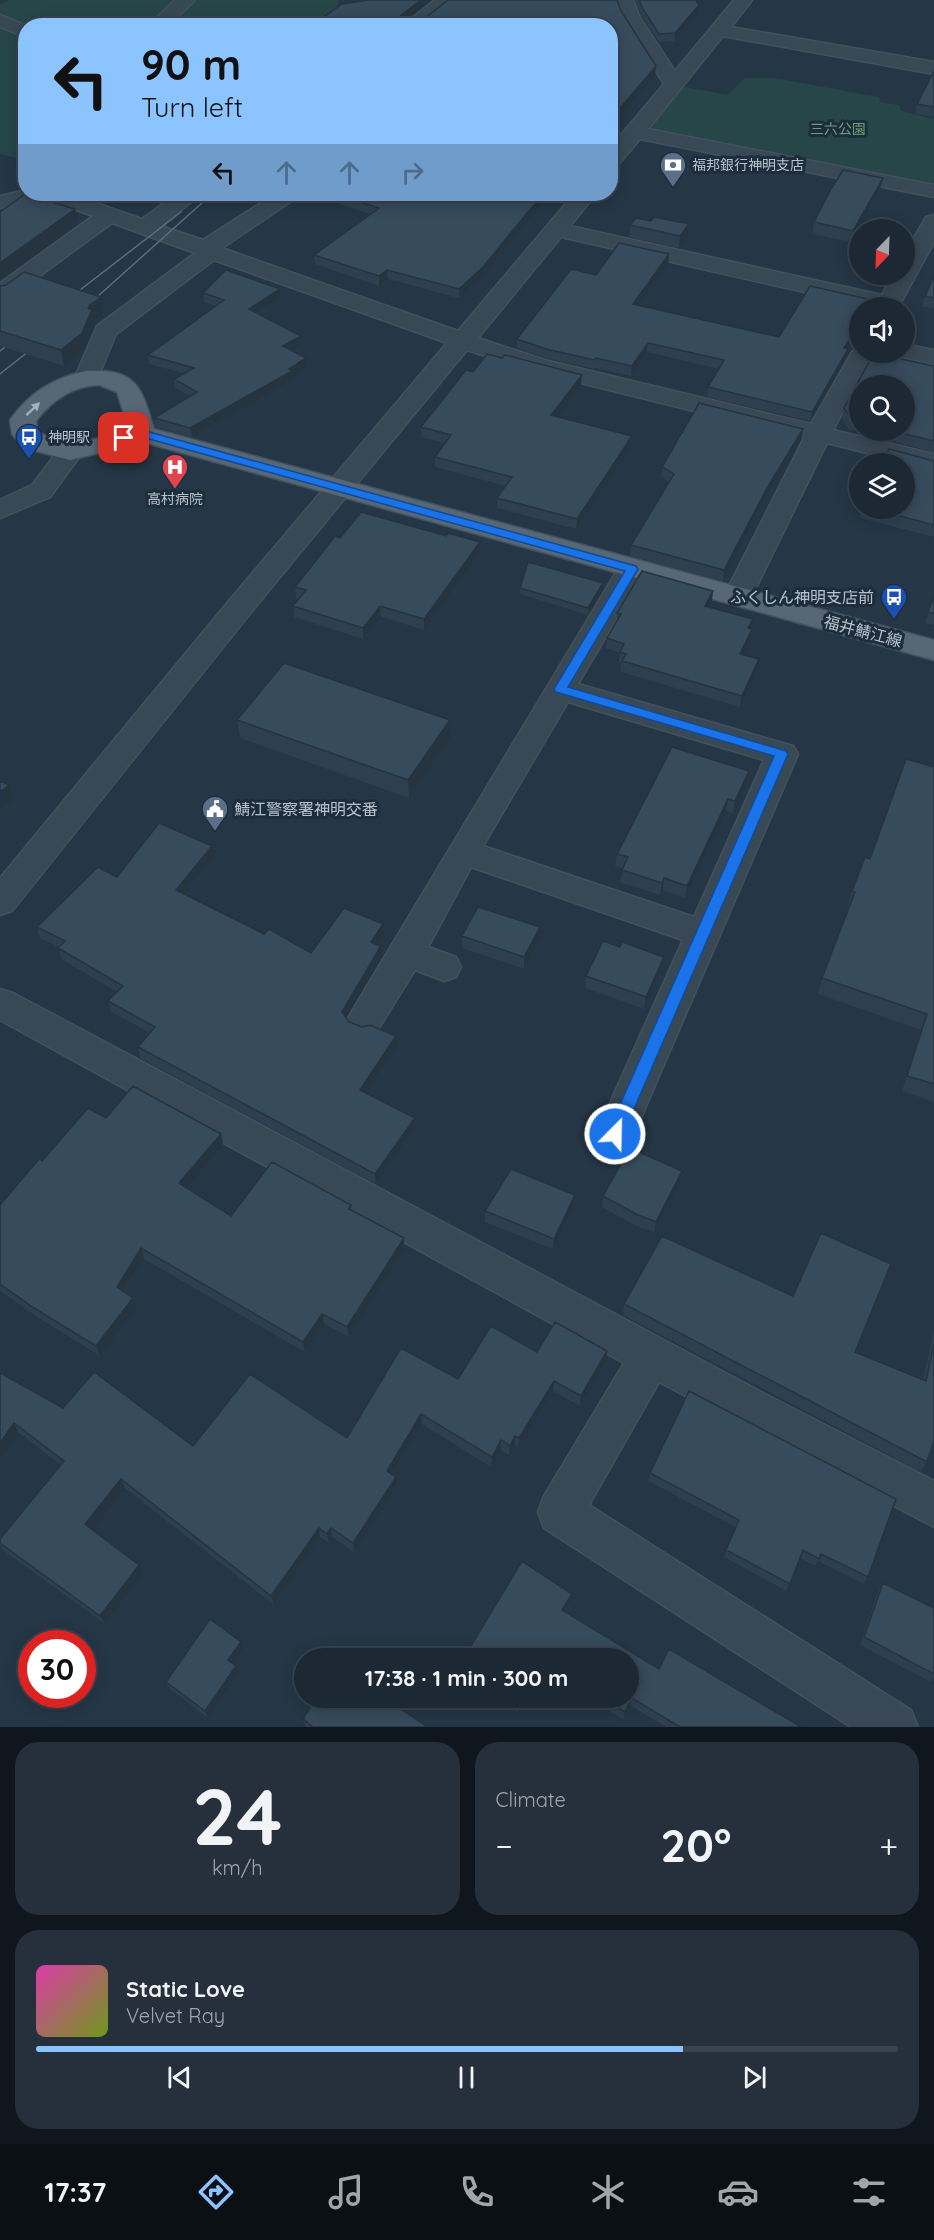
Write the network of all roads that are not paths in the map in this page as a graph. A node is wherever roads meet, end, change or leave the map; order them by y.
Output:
1 (186, 0) edge
2 (446, 0) edge
3 (624, 0) edge
4 (743, 0) edge
5 (167, 18) edge
6 (422, 18) edge
7 (0, 20) edge
8 (18, 28) edge
9 (717, 30) junction
10 (934, 68) edge
11 (674, 83) junction
12 (635, 132) junction
13 (618, 152) edge
14 (934, 191) edge
15 (18, 198) edge
16 (70, 201) edge
17 (180, 201) edge
18 (279, 201) edge
19 (579, 201) edge
20 (0, 202) edge
21 (109, 215) junction
22 (934, 222) edge
23 (145, 227) junction
24 (555, 229) junction
25 (209, 249) junction
26 (915, 258) edge
27 (915, 266) edge
28 (934, 270) edge
29 (0, 294) edge
30 (852, 297) edge
31 (461, 340) junction
32 (915, 353) edge
33 (934, 357) edge
34 (858, 363) edge
35 (87, 377) junction
36 (819, 433) junction
37 (142, 434) junction
38 (70, 452) junction
39 (934, 462) edge
40 (340, 489) junction
41 (0, 510) edge
42 (632, 569) junction
43 (738, 596) junction
44 (934, 650) edge
45 (560, 689) junction
46 (463, 852) junction
47 (0, 902) edge
48 (702, 933) junction
49 (407, 953) junction
50 (444, 967) dead end
51 (0, 1003) edge
52 (364, 1021) dead end
53 (615, 1134) dead end
54 (651, 1356) junction
55 (934, 1505) edge
56 (894, 1727) edge

1 - 5 street
2 - 6 street
3 - 11 street
4 - 9 street
7 - 8 street
9 - 10 street
9 - 11 street
11 - 12 street
12 - 13 street
12 - 14 street
15 - 20 street
16 - 21 street
17 - 23 street
18 - 25 street
19 - 24 street
21 - 23 street
21 - 29 street
22 - 26 street
23 - 25 street
24 - 30 street
24 - 31 street
25 - 31 street
25 - 35 street
27 - 28 street
31 - 36 street
31 - 40 street
32 - 33 street
34 - 36 street
35 - 37 main road
38 -> 35 main road
36 - 39 street
36 - 43 street
37 - 38 main road
37 - 40 main road, 福井鯖江線
38 - 41 street
40 - 42 main road, 福井鯖江線
40 - 47 street
42 - 43 main road, 福井鯖江線
42 - 45 street
43 - 44 main road, 福井鯖江線
45 - 46 street
45 - 48 street
46 - 48 street
46 - 49 street
48 - 53 street
49 - 50 street
49 - 52 street
51 - 54 street
54 - 55 street
54 - 56 street

